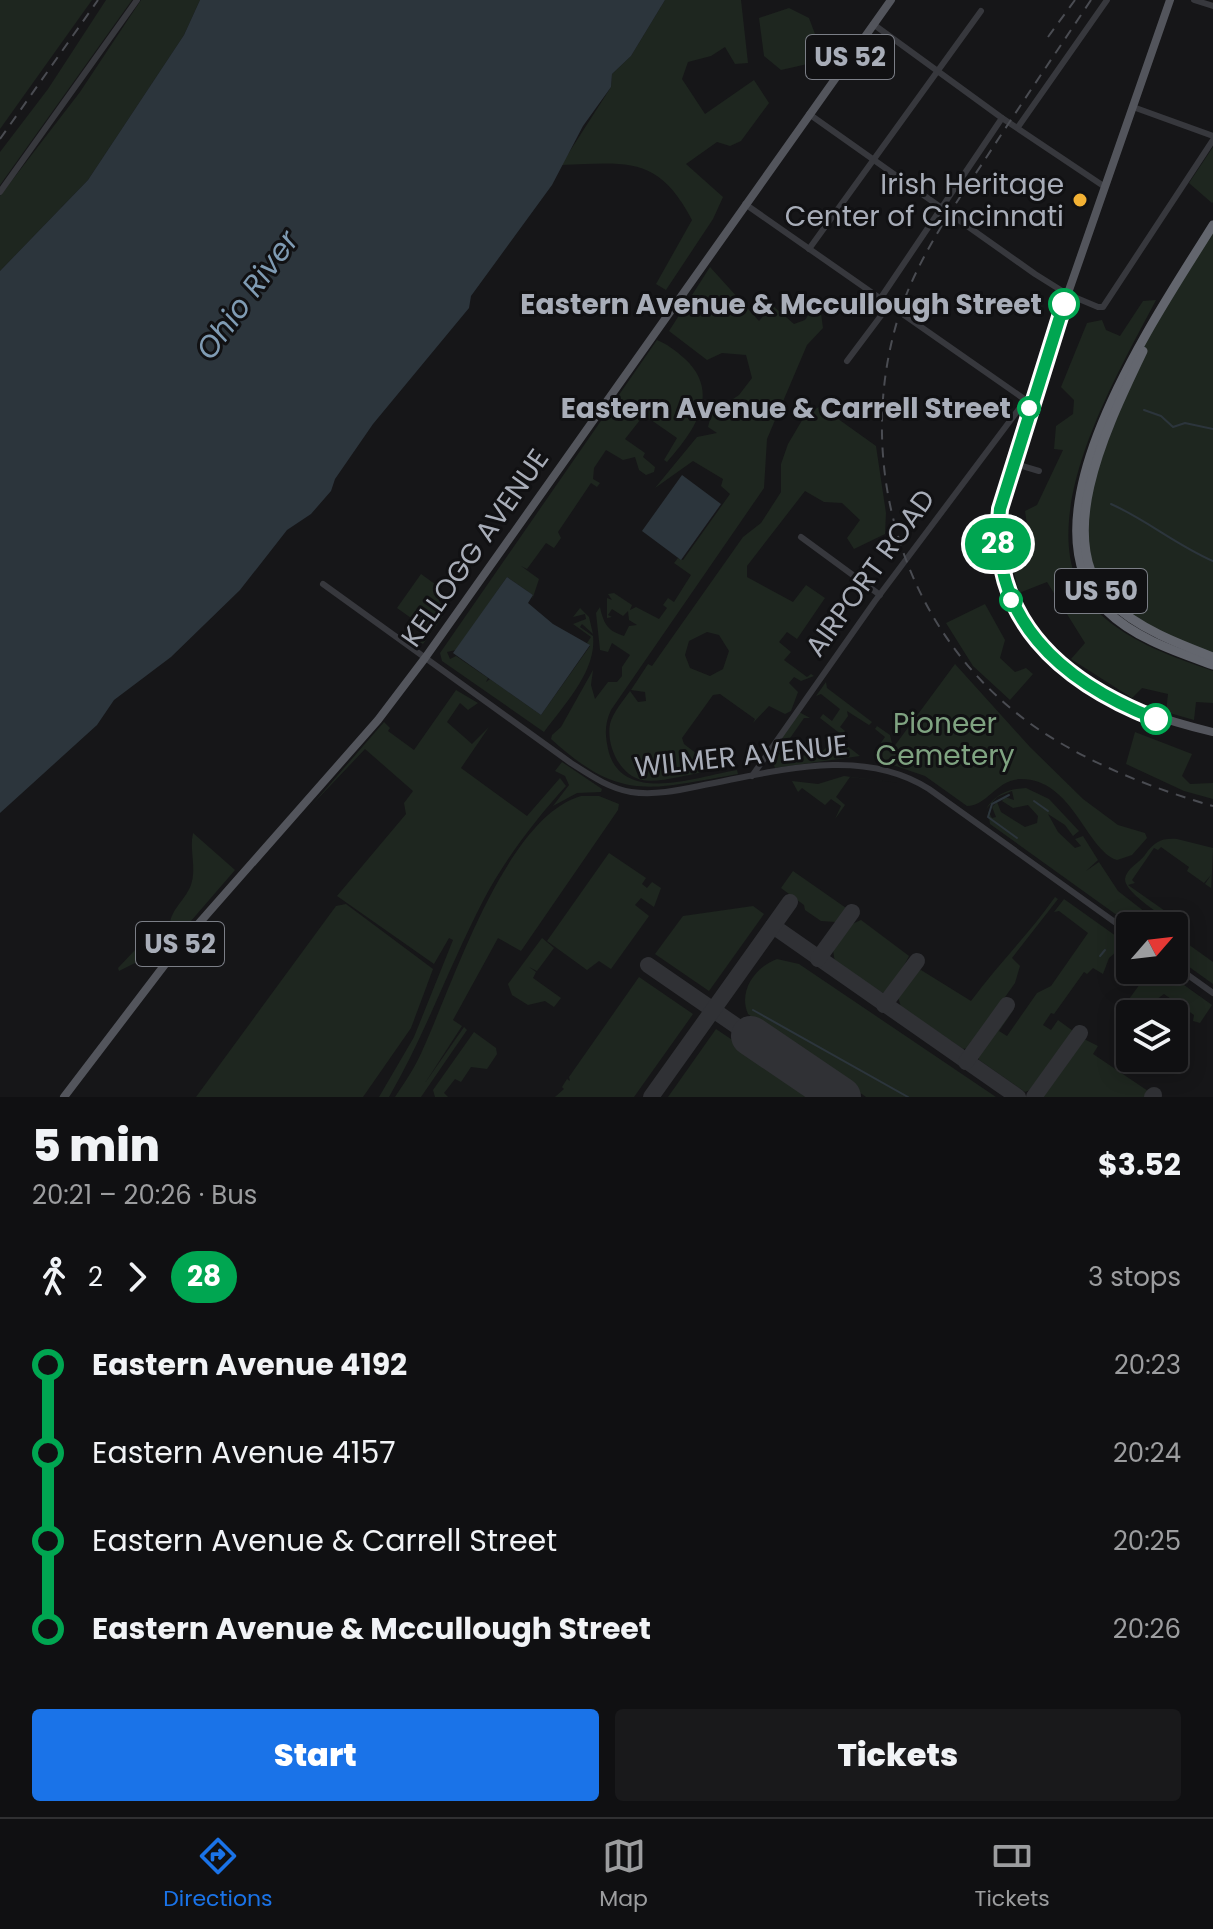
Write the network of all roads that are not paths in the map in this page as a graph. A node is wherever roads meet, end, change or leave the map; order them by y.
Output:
1 (137, 0) edge
2 (891, 0) edge
3 (1107, 0) edge
4 (1170, 0) edge
5 (1194, 0) edge
6 (1213, 6) edge
7 (981, 11) dead end
8 (873, 24) junction
9 (939, 72) junction
10 (1133, 107) junction
11 (809, 114) junction
12 (1002, 118) junction
13 (1018, 127) junction
14 (1213, 138) edge
15 (874, 162) junction
16 (1105, 187) junction
17 (0, 192) edge
18 (745, 204) junction
19 (941, 209) junction
20 (1213, 225) edge
21 (809, 249) junction
22 (1067, 294) junction
23 (880, 299) junction
24 (889, 305) junction
25 (1149, 333) junction
26 (847, 361) dead end
27 (1030, 403) junction
28 (1012, 463) junction
29 (1039, 471) dead end
30 (801, 537) dead end
31 (323, 584) dead end
32 (880, 595) junction
33 (1213, 657) edge
34 (425, 658) junction
35 (1213, 665) edge
36 (1213, 732) edge
37 (752, 776) junction
38 (1116, 923) edge
39 (1188, 975) edge
40 (1213, 993) edge
41 (64, 1097) edge

1 - 17 street
2 - 8 main road, KELLOGG AVENUE / US 52
3 - 13 street
4 - 10 main road
5 - 6 street
7 - 9 street
8 - 9 street
8 - 11 main road, KELLOGG AVENUE / US 52
9 - 12 street
9 - 15 street
10 - 14 street
10 - 16 main road
11 - 15 street
11 - 18 main road, KELLOGG AVENUE / US 52
12 - 13 street
12 - 19 street
13 - 16 street
14 - 22 street
15 - 19 street
15 - 21 street
16 - 22 main road
18 - 21 street
18 - 34 main road, KELLOGG AVENUE / US 52
19 - 22 street
19 - 23 street
20 - 25 highway, US 50
21 - 23 street
22 - 27 main road
23 - 24 street
24 - 26 street
24 - 27 street
25 - 33 highway, US 50
25 - 35 highway, US 50
27 - 28 main road
27 - 32 street, AIRPORT ROAD
28 - 29 street
28 - 36 main road
30 - 32 street
31 - 34 street, WILMER AVENUE
32 - 37 street, AIRPORT ROAD
34 - 37 street, WILMER AVENUE
34 - 41 main road, KELLOGG AVENUE / US 52
37 - 38 street, WILMER AVENUE
39 - 40 street

